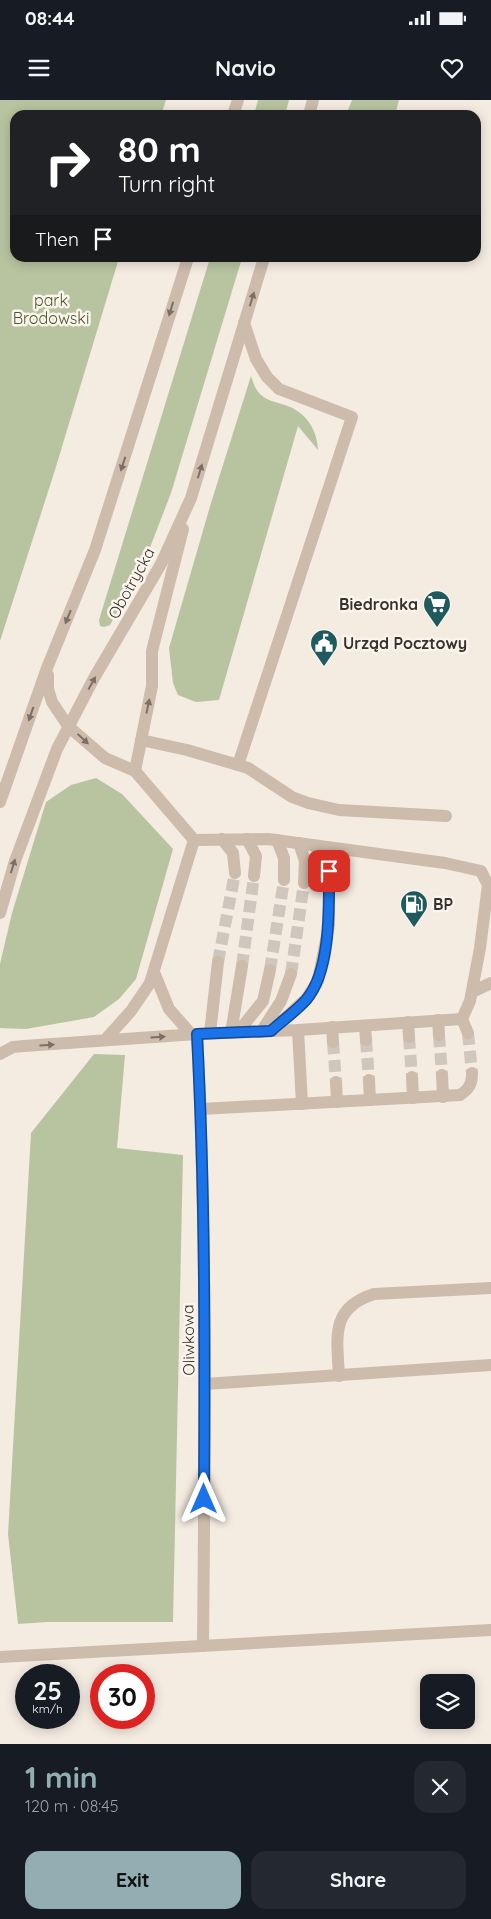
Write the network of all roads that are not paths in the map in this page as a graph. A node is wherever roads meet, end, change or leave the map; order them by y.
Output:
1 (187, 262) edge
2 (263, 262) edge
3 (244, 323) junction
4 (191, 498) junction
5 (48, 668) junction
6 (68, 726) junction
7 (141, 740) junction
8 (238, 765) junction
9 (135, 771) junction
10 (0, 802) edge
11 (446, 816) dead end
12 (247, 839) junction
13 (194, 840) junction
14 (222, 840) junction
15 (277, 840) junction
16 (299, 843) junction
17 (314, 845) junction
18 (486, 871) edge
19 (236, 873) tunnel mouth
20 (254, 876) tunnel mouth
21 (284, 880) tunnel mouth
22 (304, 884) tunnel mouth
23 (0, 913) edge
24 (218, 962) tunnel mouth
25 (242, 966) tunnel mouth
26 (270, 970) tunnel mouth
27 (154, 972) junction
28 (291, 974) tunnel mouth
29 (491, 983) edge
30 (472, 992) junction
31 (462, 1019) junction
32 (438, 1020) junction
33 (408, 1022) junction
34 (365, 1026) junction
35 (332, 1028) junction
36 (298, 1030) junction
37 (266, 1031) junction
38 (235, 1033) junction
39 (468, 1033) tunnel mouth
40 (194, 1034) junction
41 (210, 1034) junction
42 (439, 1035) tunnel mouth
43 (409, 1037) tunnel mouth
44 (105, 1040) junction
45 (366, 1040) tunnel mouth
46 (333, 1042) tunnel mouth
47 (0, 1054) edge
48 (472, 1073) tunnel mouth
49 (442, 1075) tunnel mouth
50 (412, 1077) tunnel mouth
51 (369, 1080) tunnel mouth
52 (336, 1082) tunnel mouth
53 (443, 1097) junction
54 (414, 1098) junction
55 (370, 1100) junction
56 (338, 1102) junction
57 (302, 1104) junction
58 (200, 1109) junction
59 (491, 1288) edge
60 (491, 1365) edge
61 (339, 1376) junction
62 (205, 1384) junction
63 (491, 1630) edge
64 (204, 1646) junction
65 (0, 1657) edge

1 -> 5 street
3 -> 2 street, Obotrycka
4 -> 3 street, Obotrycka
3 - 8 street
6 -> 4 street, Obotrycka
7 -> 4 street
5 - 6 street
5 -> 10 street
6 -> 9 street
23 -> 6 street, Obotrycka
7 - 8 street
7 - 9 street
8 - 11 street
9 - 13 street
12 - 14 street
12 - 15 street
12 - 20 street
13 - 14 street
13 - 27 street
14 - 19 street
15 - 16 street
15 - 21 street
16 - 17 street
16 - 22 street
17 - 18 street
17 - 37 street
18 - 30 street
24 - 41 street
25 - 38 street
26 - 38 street
27 - 40 street
27 - 44 street
28 - 37 street
29 - 30 street
30 - 31 street
31 - 32 street
31 - 39 street
32 - 33 street
32 - 42 street
33 - 34 street
33 - 43 street
34 - 35 street
34 - 45 street
35 - 36 street
35 - 46 street
36 - 37 street
36 - 57 street
37 - 38 street
38 - 41 street
40 - 41 street
44 -> 40 street
40 - 58 street, Oliwkowa
47 -> 44 street
48 - 53 street
49 - 53 street
50 - 54 street
51 - 55 street
52 - 56 street
53 - 54 street
54 - 55 street
55 - 56 street
56 - 57 street
57 - 58 street
58 - 62 street, Oliwkowa
59 - 61 street
60 - 61 street
61 - 62 street
62 - 64 street, Oliwkowa
63 - 64 street
64 - 65 street

